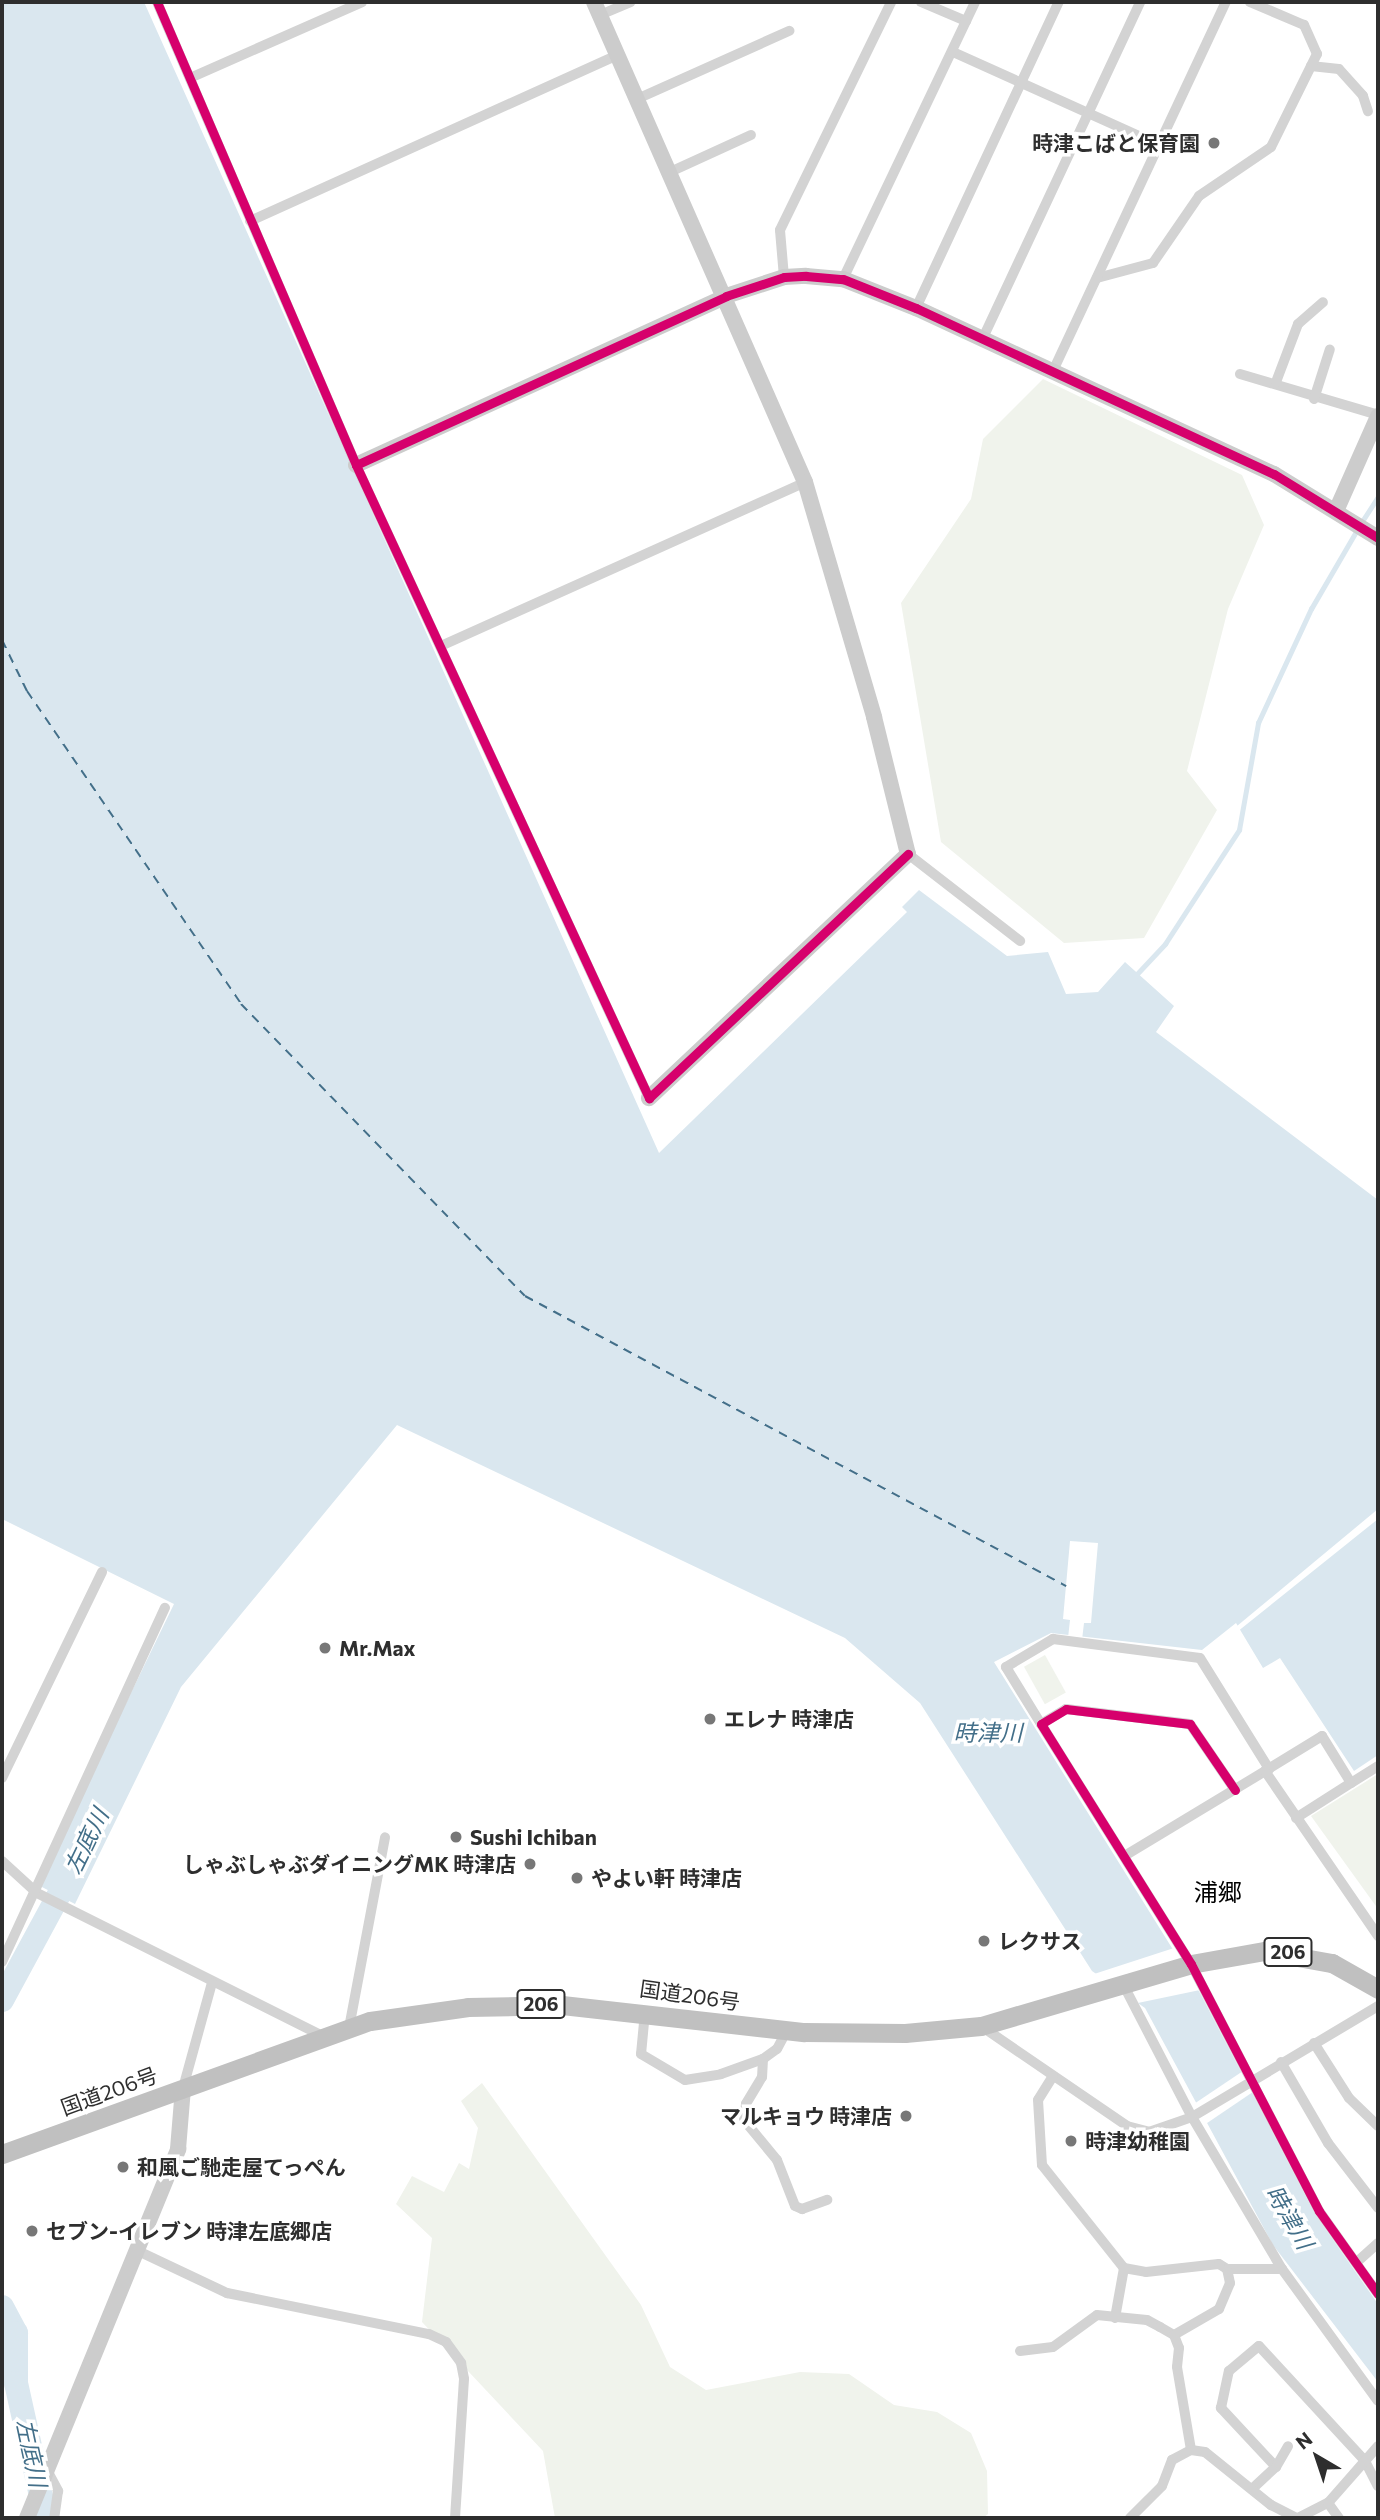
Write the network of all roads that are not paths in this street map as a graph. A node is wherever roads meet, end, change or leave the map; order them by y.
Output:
1 (157, 2) edge
2 (362, 2) edge
3 (630, 2) edge
4 (891, 2) edge
5 (921, 2) edge
6 (975, 2) edge
7 (1059, 2) edge
8 (1140, 2) edge
9 (1226, 2) edge
10 (1250, 2) edge
11 (597, 9) edge
12 (966, 21) junction
13 (789, 31) dead end
14 (953, 52) junction
15 (617, 55) junction
16 (1311, 66) junction
17 (190, 78) junction
18 (1021, 84) junction
19 (637, 99) junction
20 (1368, 111) dead end
21 (1087, 115) junction
22 (751, 135) dead end
23 (1159, 145) junction
24 (670, 172) junction
25 (250, 221) junction
26 (784, 277) junction
27 (1097, 278) junction
28 (843, 279) junction
29 (726, 296) junction
30 (1323, 302) dead end
31 (916, 308) junction
32 (982, 340) junction
33 (1330, 349) dead end
34 (1052, 373) junction
35 (1240, 373) dead end
36 (1276, 382) junction
37 (1314, 399) junction
38 (1378, 416) edge
39 (356, 465) junction
40 (805, 482) junction
41 (1336, 511) junction
42 (1378, 538) edge
43 (443, 645) junction
44 (908, 854) junction
45 (1020, 941) dead end
46 (649, 1098) joint
47 (102, 1572) dead end
48 (165, 1608) dead end
49 (1041, 1724) junction
50 (1378, 1766) edge
51 (1267, 1770) junction
52 (2, 1778) edge
53 (1351, 1783) junction
54 (1235, 1790) junction
55 (1296, 1818) junction
56 (385, 1837) dead end
57 (1126, 1855) junction
58 (2, 1861) edge
59 (35, 1891) junction
60 (1378, 1936) edge
61 (2, 1962) edge
62 (1191, 1964) junction
63 (212, 1983) junction
64 (1124, 1986) junction
65 (1378, 1989) edge
66 (1378, 2006) edge
67 (645, 2012) junction
68 (981, 2026) junction
69 (349, 2028) junction
70 (787, 2030) junction
71 (324, 2036) junction
72 (1314, 2043) junction
73 (763, 2059) junction
74 (1281, 2062) junction
75 (1053, 2076) junction
76 (1251, 2080) junction
77 (183, 2088) junction
78 (1192, 2117) junction
79 (1378, 2126) edge
80 (2, 2154) edge
81 (827, 2200) dead end
82 (1378, 2208) edge
83 (1378, 2243) edge
84 (136, 2250) junction
85 (1358, 2261) junction
86 (1124, 2267) junction
87 (1227, 2269) junction
88 (1282, 2269) junction
89 (1378, 2294) edge
90 (1115, 2318) junction
91 (1174, 2335) junction
92 (1020, 2351) dead end
93 (1378, 2400) edge
94 (1288, 2446) dead end
95 (1378, 2446) edge
96 (1191, 2450) junction
97 (1365, 2461) junction
98 (49, 2463) junction
99 (1276, 2467) junction
100 (1378, 2486) edge
101 (1252, 2489) junction
102 (1328, 2503) junction
103 (27, 2518) edge
104 (54, 2518) edge
105 (455, 2518) edge
106 (1130, 2518) edge
107 (1297, 2518) edge
108 (1339, 2518) edge

1 - 17 street
2 - 17 street
3 - 11 street
4 - 26 street
5 - 12 street
6 - 12 street
7 - 18 street
8 - 21 street
9 - 23 street
10 - 16 street
11 - 15 street
12 - 14 street
13 - 19 street
14 - 18 street
14 - 28 street
15 - 19 street
15 - 25 street
16 - 20 street
16 - 27 street
17 - 25 street
18 - 21 street
18 - 31 street
19 - 24 street
21 - 23 street
21 - 32 street
22 - 24 street
23 - 27 street
24 - 29 street
25 - 39 street
26 - 28 street
26 - 29 street
27 - 34 street
28 - 31 street
29 - 39 street
29 - 40 street
30 - 36 street
31 - 32 street
32 - 34 street
33 - 37 street
34 - 41 street
35 - 36 street
36 - 37 street
37 - 38 street
38 - 41 street
39 - 43 street
40 - 43 street
40 - 44 street
41 - 42 street
43 - 46 street
44 - 45 street
44 - 46 street
47 - 52 street
48 - 59 street
49 - 51 street
49 - 54 street
49 - 57 street
50 - 53 street
51 - 53 street
51 - 54 street
51 - 55 street
53 - 55 street
54 - 57 street
55 - 60 street
56 - 69 street
57 - 62 street
58 - 59 street
59 - 61 street
59 - 63 street
62 - 64 highway, 国道206号 / 206
62 - 65 highway, 国道206号 / 206
62 - 76 street
63 - 71 street
63 - 77 street
64 - 68 highway, 国道206号 / 206
64 - 78 street
66 - 72 street
67 - 69 highway, 国道206号 / 206
67 - 70 highway, 国道206号 / 206
67 - 73 street
68 - 70 highway, 国道206号 / 206
68 - 75 street
69 - 71 highway, 国道206号 / 206
70 - 73 street
71 - 77 highway, 国道206号 / 206
72 - 74 street
72 - 79 street
73 - 81 street
74 - 76 street
74 - 82 street
75 - 78 street
75 - 86 street
76 - 78 street
76 - 85 street
77 - 80 highway, 国道206号 / 206
77 - 84 street
78 - 88 street
83 - 85 street
84 - 98 street
84 - 105 street
85 - 89 street
86 - 87 street
86 - 90 street
87 - 88 street
87 - 91 street
88 - 93 street
90 - 91 street
90 - 92 street
91 - 96 street
94 - 99 street
95 - 97 street
96 - 101 street
96 - 106 street
97 - 99 street
97 - 100 street
97 - 102 street
98 - 103 street
98 - 104 street
99 - 101 street
101 - 107 street
102 - 107 street
102 - 108 street

